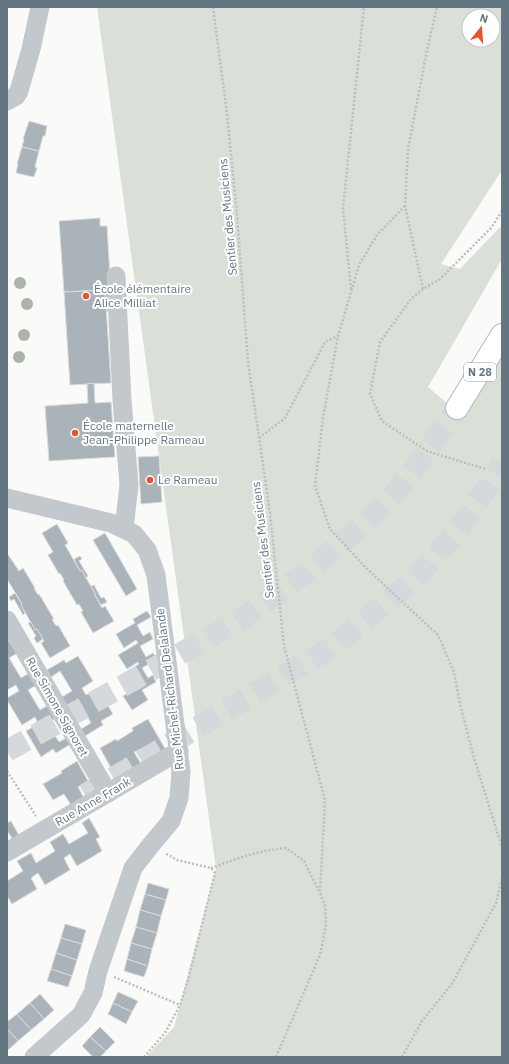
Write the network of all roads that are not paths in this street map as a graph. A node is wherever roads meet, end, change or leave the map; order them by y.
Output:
1 (40, 7) edge
2 (7, 100) edge
3 (116, 276) dead end
4 (502, 335) edge
5 (457, 408) tunnel mouth
6 (7, 498) edge
7 (124, 529) junction
8 (7, 620) edge
9 (179, 752) junction
10 (108, 793) junction
11 (7, 852) edge
12 (34, 1057) edge

1 - 2 street
3 - 7 street
4 - 5 highway, N 28
6 - 7 street, Rue Michel-Richard Delalande
7 - 9 street, Rue Michel-Richard Delalande
8 - 10 street, Rue Simone Signoret
9 - 10 street, Rue Anne Frank
9 - 12 street, Rue Michel-Richard Delalande
10 - 11 street, Rue Anne Frank

